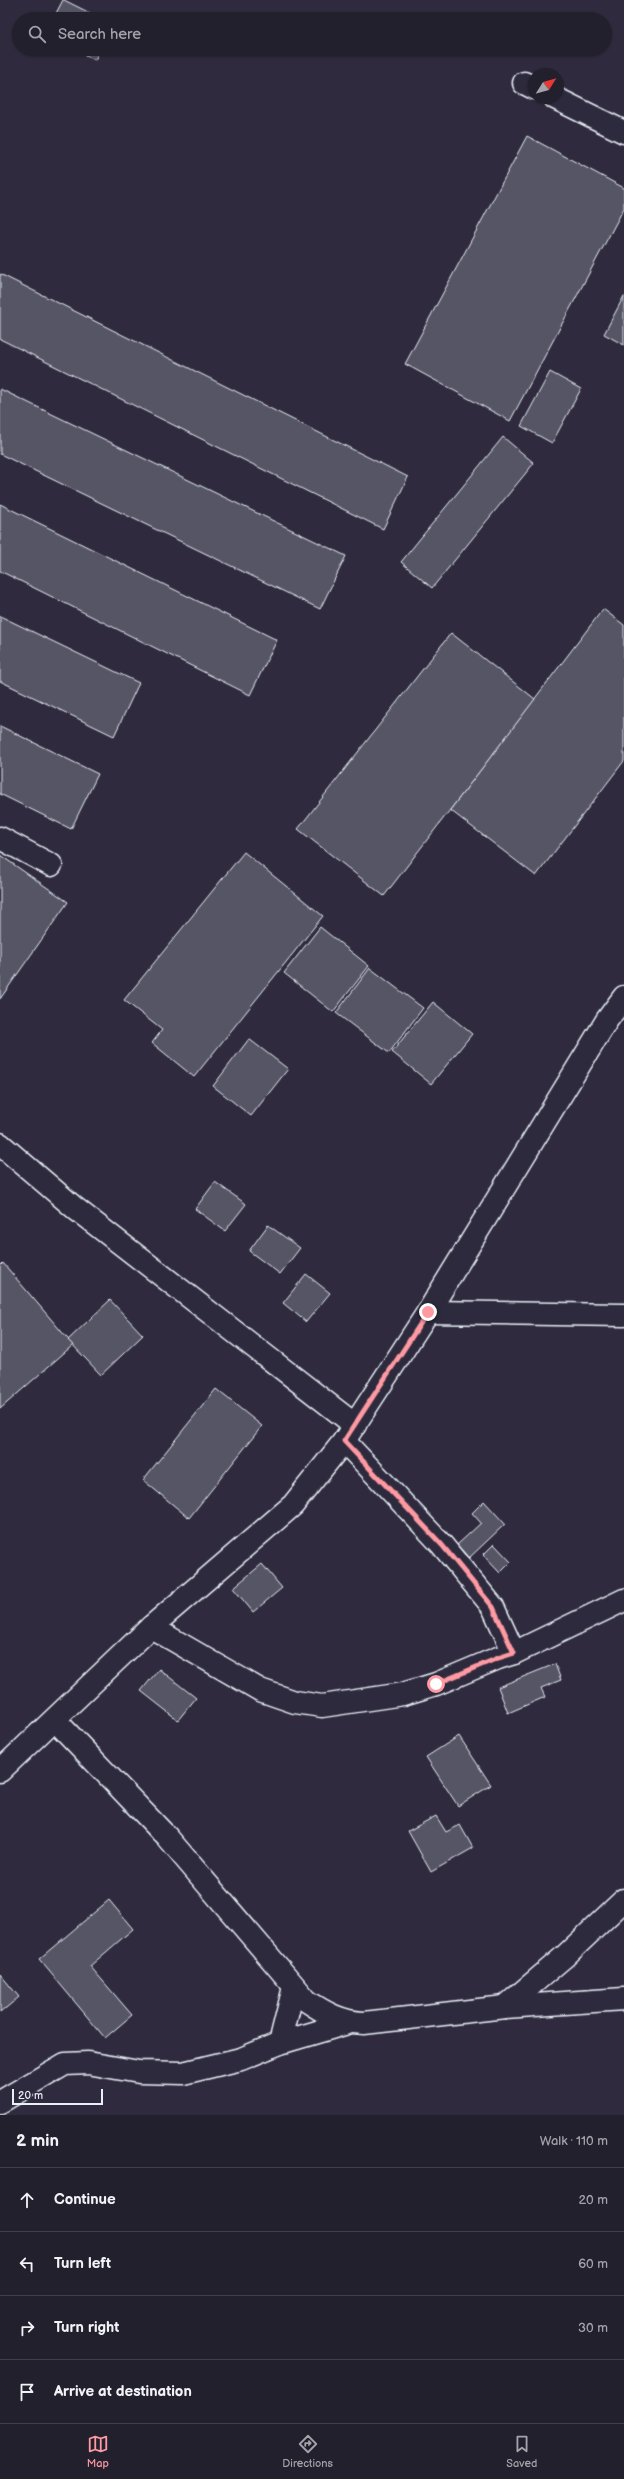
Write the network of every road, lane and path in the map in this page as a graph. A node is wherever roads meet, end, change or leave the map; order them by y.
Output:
1 (564, 102) edge
2 (624, 132) edge
3 (0, 838) edge
4 (51, 865) dead end
5 (624, 997) edge
6 (0, 1144) edge
7 (428, 1312) junction
8 (624, 1315) edge
9 (349, 1433) junction
10 (624, 1600) edge
11 (151, 1627) junction
12 (514, 1653) junction
13 (54, 1720) junction
14 (0, 1771) edge
15 (624, 1900) edge
16 (294, 1987) junction
17 (624, 1999) edge
18 (505, 2007) junction
19 (350, 2022) junction
20 (280, 2043) junction
21 (0, 2102) edge

1 - 2 street
3 - 4 street
5 - 7 street
6 - 9 street
7 - 8 street
7 - 9 street
9 - 11 street
9 - 12 street
10 - 12 street
11 - 12 street
11 - 13 street
13 - 14 street
13 - 16 street
15 - 18 street
16 - 19 street
16 - 20 street
17 - 18 street
18 - 19 street
19 - 20 street
20 - 21 street

